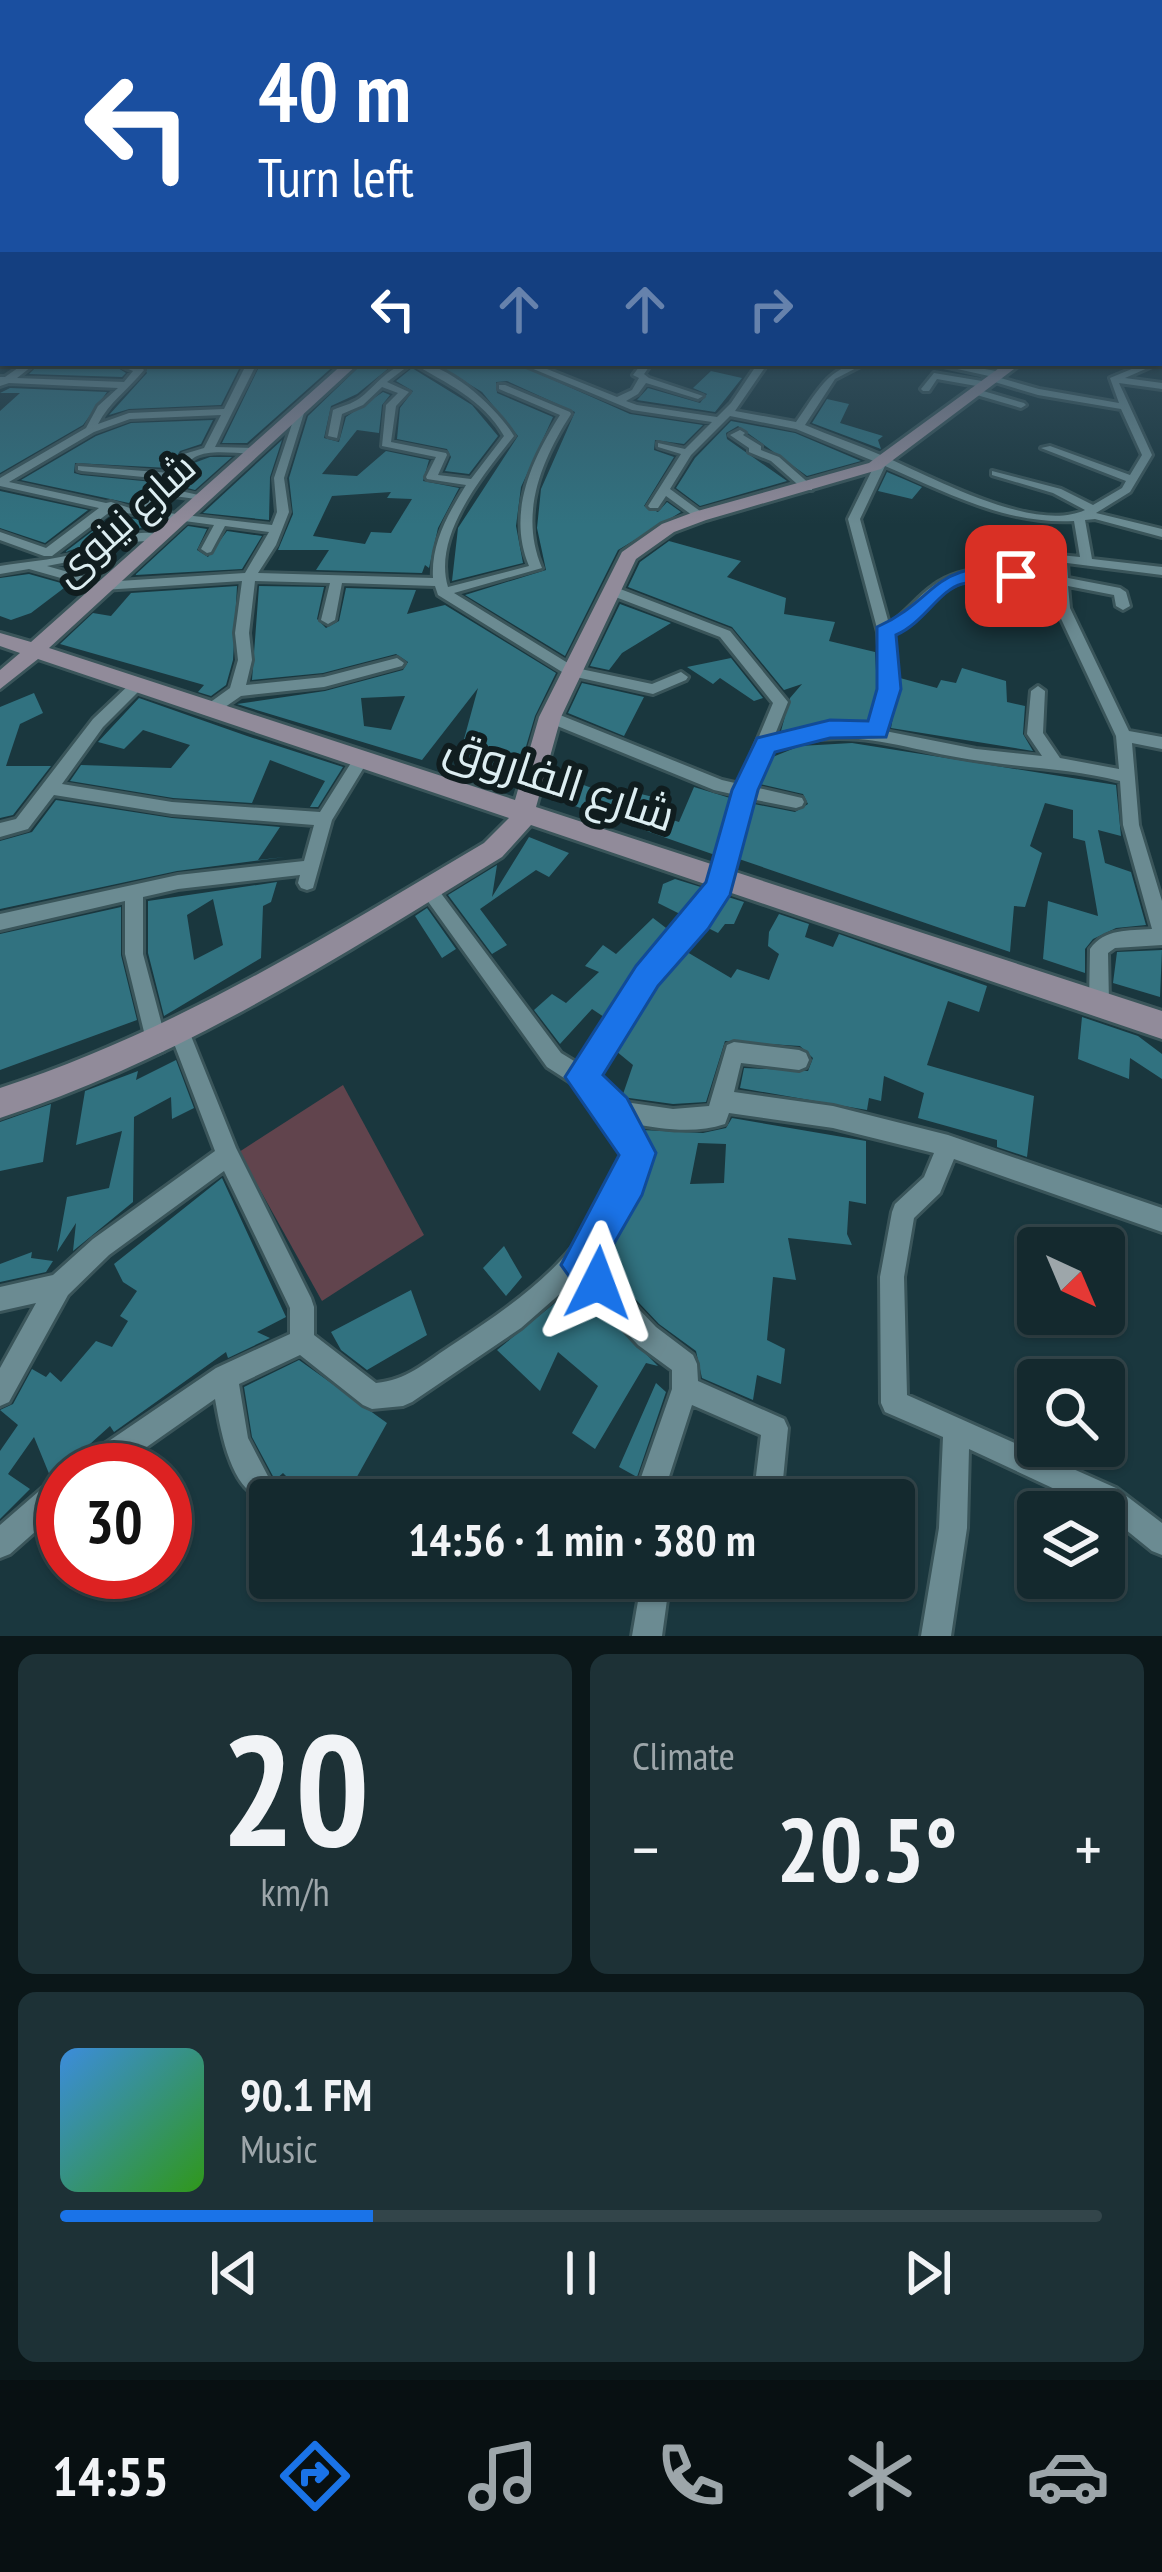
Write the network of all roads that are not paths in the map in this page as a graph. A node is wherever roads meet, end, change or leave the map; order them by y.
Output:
1 (137, 372) edge
2 (247, 372) edge
3 (342, 372) edge
4 (395, 372) edge
5 (441, 372) edge
6 (546, 372) edge
7 (640, 372) edge
8 (756, 372) edge
9 (840, 372) edge
10 (960, 372) edge
11 (1001, 372) edge
12 (1133, 372) edge
13 (644, 379) junction
14 (1113, 380) junction
15 (2, 382) edge
16 (986, 382) junction
17 (380, 383) junction
18 (127, 385) junction
19 (1162, 386) edge
20 (502, 387) dead end
21 (926, 389) dead end
22 (698, 396) dead end
23 (616, 402) junction
24 (1021, 405) dead end
25 (1125, 406) junction
26 (227, 412) junction
27 (338, 412) junction
28 (298, 414) junction
29 (722, 416) junction
30 (799, 426) junction
31 (90, 430) junction
32 (740, 433) dead end
33 (333, 436) dead end
34 (662, 445) dead end
35 (1046, 448) dead end
36 (208, 450) junction
37 (255, 451) junction
38 (687, 453) junction
39 (1147, 454) junction
40 (1162, 458) edge
41 (883, 459) junction
42 (82, 468) dead end
43 (996, 472) dead end
44 (174, 477) junction
45 (1134, 480) junction
46 (1, 482) edge
47 (470, 482) junction
48 (808, 488) junction
49 (158, 490) junction
50 (665, 490) junction
51 (199, 498) junction
52 (111, 505) junction
53 (654, 506) dead end
54 (131, 512) junction
55 (1086, 513) junction
56 (700, 516) junction
57 (178, 519) junction
58 (220, 525) junction
59 (277, 530) junction
60 (1162, 533) edge
61 (0, 536) edge
62 (159, 537) junction
63 (207, 549) dead end
64 (1033, 555) dead end
65 (1061, 557) junction
66 (40, 559) junction
67 (1085, 559) junction
68 (0, 570) edge
69 (1162, 571) edge
70 (249, 577) junction
71 (337, 579) junction
72 (1066, 582) junction
73 (103, 586) junction
74 (440, 587) junction
75 (610, 590) junction
76 (1124, 606) dead end
77 (328, 620) dead end
78 (885, 632) junction
79 (0, 639) edge
80 (36, 650) junction
81 (397, 662) dead end
82 (572, 672) junction
83 (681, 677) dead end
84 (0, 682) edge
85 (136, 686) junction
86 (237, 691) junction
87 (1038, 691) dead end
88 (210, 710) junction
89 (550, 717) junction
90 (878, 730) junction
91 (1124, 736) junction
92 (1162, 743) edge
93 (766, 745) junction
94 (361, 760) junction
95 (1055, 763) junction
96 (1124, 776) junction
97 (50, 788) junction
98 (745, 790) junction
99 (796, 802) dead end
100 (524, 812) junction
101 (324, 818) junction
102 (0, 830) edge
103 (724, 877) junction
104 (1156, 882) edge
105 (428, 889) junction
106 (134, 892) junction
107 (0, 922) edge
108 (1162, 934) edge
109 (1099, 1003) junction
110 (1162, 1024) edge
111 (169, 1039) junction
112 (799, 1060) dead end
113 (582, 1077) junction
114 (720, 1100) junction
115 (0, 1102) edge
116 (614, 1111) junction
117 (948, 1146) junction
118 (228, 1156) junction
119 (1162, 1220) edge
120 (580, 1265) junction
121 (59, 1286) junction
122 (0, 1299) edge
123 (302, 1341) junction
124 (225, 1377) junction
125 (686, 1389) junction
126 (0, 1393) edge
127 (956, 1429) junction
128 (131, 1443) edge
129 (255, 1479) edge
130 (654, 1479) edge
131 (769, 1479) edge
132 (36, 1513) edge
133 (1162, 1541) edge
134 (0, 1544) edge
135 (653, 1599) edge
136 (647, 1636) edge
137 (936, 1636) edge

1 - 18 street
2 - 26 street
3 - 28 main road, شارع نينوى
4 - 17 street
5 - 47 street
6 - 23 street
7 - 13 street
8 - 29 street
9 - 30 street
10 - 16 street
11 - 16 main road
12 - 14 street
13 - 22 street
13 - 23 street
14 - 19 street
14 - 25 street
15 - 18 street
16 - 21 street
16 - 24 street
16 - 25 street
16 - 41 main road
17 - 27 street
17 - 47 street
18 - 31 street
20 - 74 street
23 - 29 street
25 - 39 street
26 - 31 street
26 - 36 street
27 - 28 street
27 - 33 street
28 - 37 main road, شارع نينوى
28 - 59 street
29 - 30 street
29 - 38 street
30 - 41 street
31 - 46 street
32 - 48 street
34 - 38 street
35 - 45 street
36 - 37 street
36 - 44 street
37 - 51 main road, شارع نينوى
38 - 50 street
39 - 40 street
39 - 45 street
41 - 48 main road
41 - 55 street
41 - 78 street
42 - 44 street
43 - 55 street
44 - 49 street
45 - 55 street
46 - 52 street
47 - 74 street
48 - 56 main road
49 - 51 street
49 - 54 street
50 - 53 street
50 - 56 street
51 - 57 main road, شارع نينوى
52 - 54 street
52 - 66 street
54 - 57 street
55 - 60 street
55 - 67 street
56 - 75 main road
57 - 58 street
57 - 62 main road, شارع نينوى
58 - 59 street
58 - 63 street
59 - 70 street
61 - 66 street
62 - 66 street
62 - 73 main road, شارع نينوى
64 - 65 street
65 - 67 street
65 - 72 street
66 - 68 street
66 - 73 street
67 - 69 street
70 - 71 street
70 - 73 street
70 - 86 street
71 - 74 street
71 - 77 street
72 - 76 street
72 - 78 street
72 - 91 street
73 - 80 main road, شارع نينوى
74 - 82 street
75 - 82 main road
75 - 93 street
78 - 90 street
79 - 80 main road, شارع الفاروق
80 - 84 main road, شارع نينوى
80 - 85 main road, شارع الفاروق
81 - 86 street
82 - 83 street
82 - 89 main road
85 - 88 main road, شارع الفاروق
85 - 97 street
86 - 88 street
87 - 95 street
88 - 94 main road, شارع الفاروق
89 - 98 street
89 - 100 main road
90 - 93 street
90 - 95 street
91 - 92 street
91 - 96 street
93 - 98 street
94 - 100 main road, شارع الفاروق
94 - 101 street
95 - 96 street
96 - 104 street
97 - 101 street
97 - 102 street
98 - 99 street
98 - 103 street
100 - 103 main road, شارع الفاروق
100 - 105 main road
101 - 106 street
103 - 109 main road, شارع الفاروق
103 - 113 street
104 - 108 street
105 - 111 main road
105 - 113 street
106 - 107 street
106 - 111 street
108 - 109 street
109 - 110 main road, شارع الفاروق
111 - 115 main road
111 - 118 street
112 - 114 street
113 - 116 street
114 - 116 street
114 - 117 street
116 - 120 street
117 - 119 street
117 - 127 street
118 - 121 street
118 - 123 street
120 - 123 street
120 - 125 street
121 - 122 street
121 - 126 street
123 - 124 street
124 - 128 street
124 - 129 street
125 - 130 street
125 - 131 street
127 - 133 street
127 - 137 street
132 - 134 street
135 - 136 street

